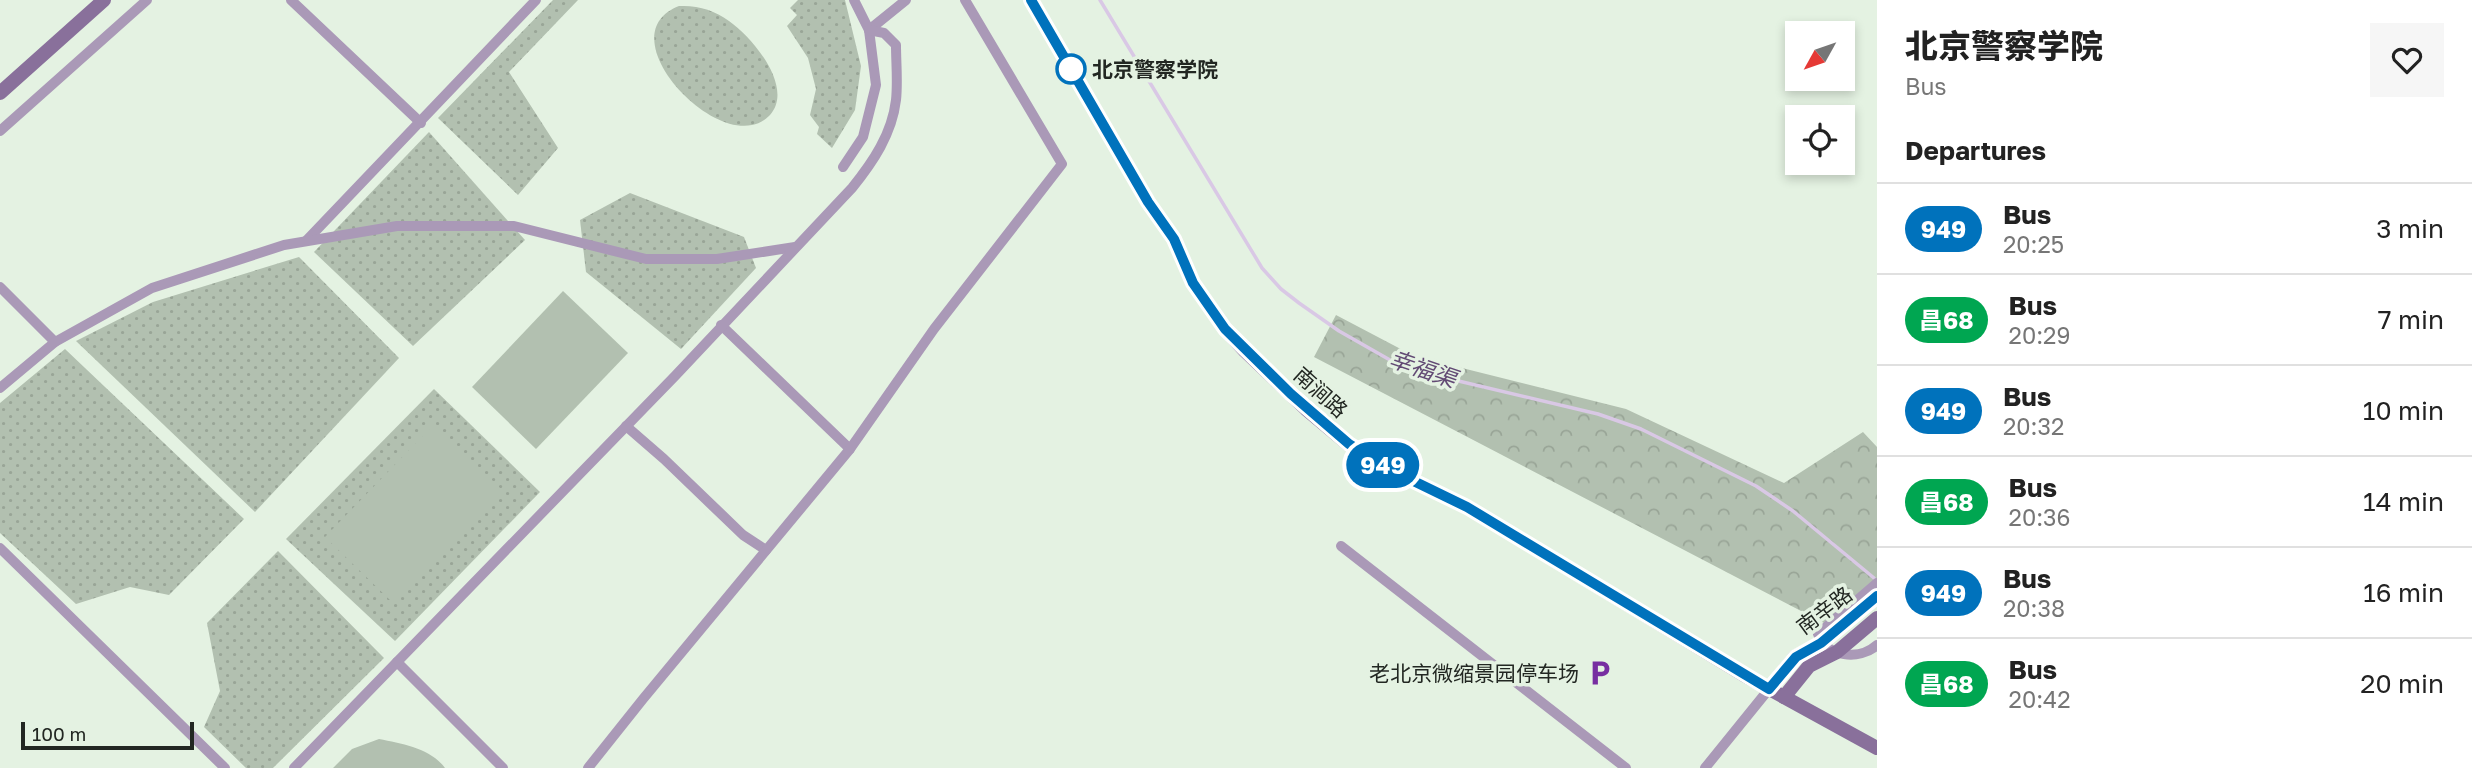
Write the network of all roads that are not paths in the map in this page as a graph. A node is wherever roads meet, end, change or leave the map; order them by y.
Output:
1 (147, 0) edge
2 (291, 0) edge
3 (537, 0) edge
4 (854, 0) edge
5 (906, 0) edge
6 (965, 0) edge
7 (1031, 0) edge
8 (101, 1) edge
9 (869, 30) junction
10 (0, 93) edge
11 (421, 122) junction
12 (0, 131) edge
13 (843, 167) dead end
14 (306, 241) junction
15 (795, 247) junction
16 (0, 287) edge
17 (722, 325) junction
18 (55, 342) junction
19 (0, 388) edge
20 (626, 426) junction
21 (849, 449) junction
22 (1340, 546) dead end
23 (0, 548) edge
24 (766, 550) junction
25 (1877, 583) edge
26 (1877, 596) edge
27 (1877, 618) edge
28 (1821, 643) junction
29 (1877, 645) edge
30 (1837, 652) junction
31 (397, 662) junction
32 (1769, 689) junction
33 (1784, 697) junction
34 (1877, 748) edge
35 (225, 768) edge
36 (294, 768) edge
37 (503, 768) edge
38 (588, 768) edge
39 (1626, 768) edge
40 (1705, 768) edge

1 - 12 street
2 - 11 street
3 - 11 street
4 - 9 street
5 - 9 street
6 - 21 street
7 - 32 main road, 南涧路
8 - 10 main road
9 - 13 street
9 - 15 street
11 - 14 street
14 - 15 street
14 - 18 street
15 - 17 street
16 - 18 street
17 - 20 street
17 - 21 street
18 - 19 street
20 - 24 street
20 - 31 street
21 - 24 street
22 - 39 street
23 - 35 street
24 - 38 street
25 - 28 street
26 - 28 main road, 南辛路
27 - 30 main road, 南辛路
28 - 30 street
28 - 32 main road, 南辛路
29 - 30 street
30 - 33 main road, 南辛路
31 - 36 street
31 - 37 street
32 - 33 main road, 南涧路
32 - 40 street
33 - 34 main road, 南涧路

